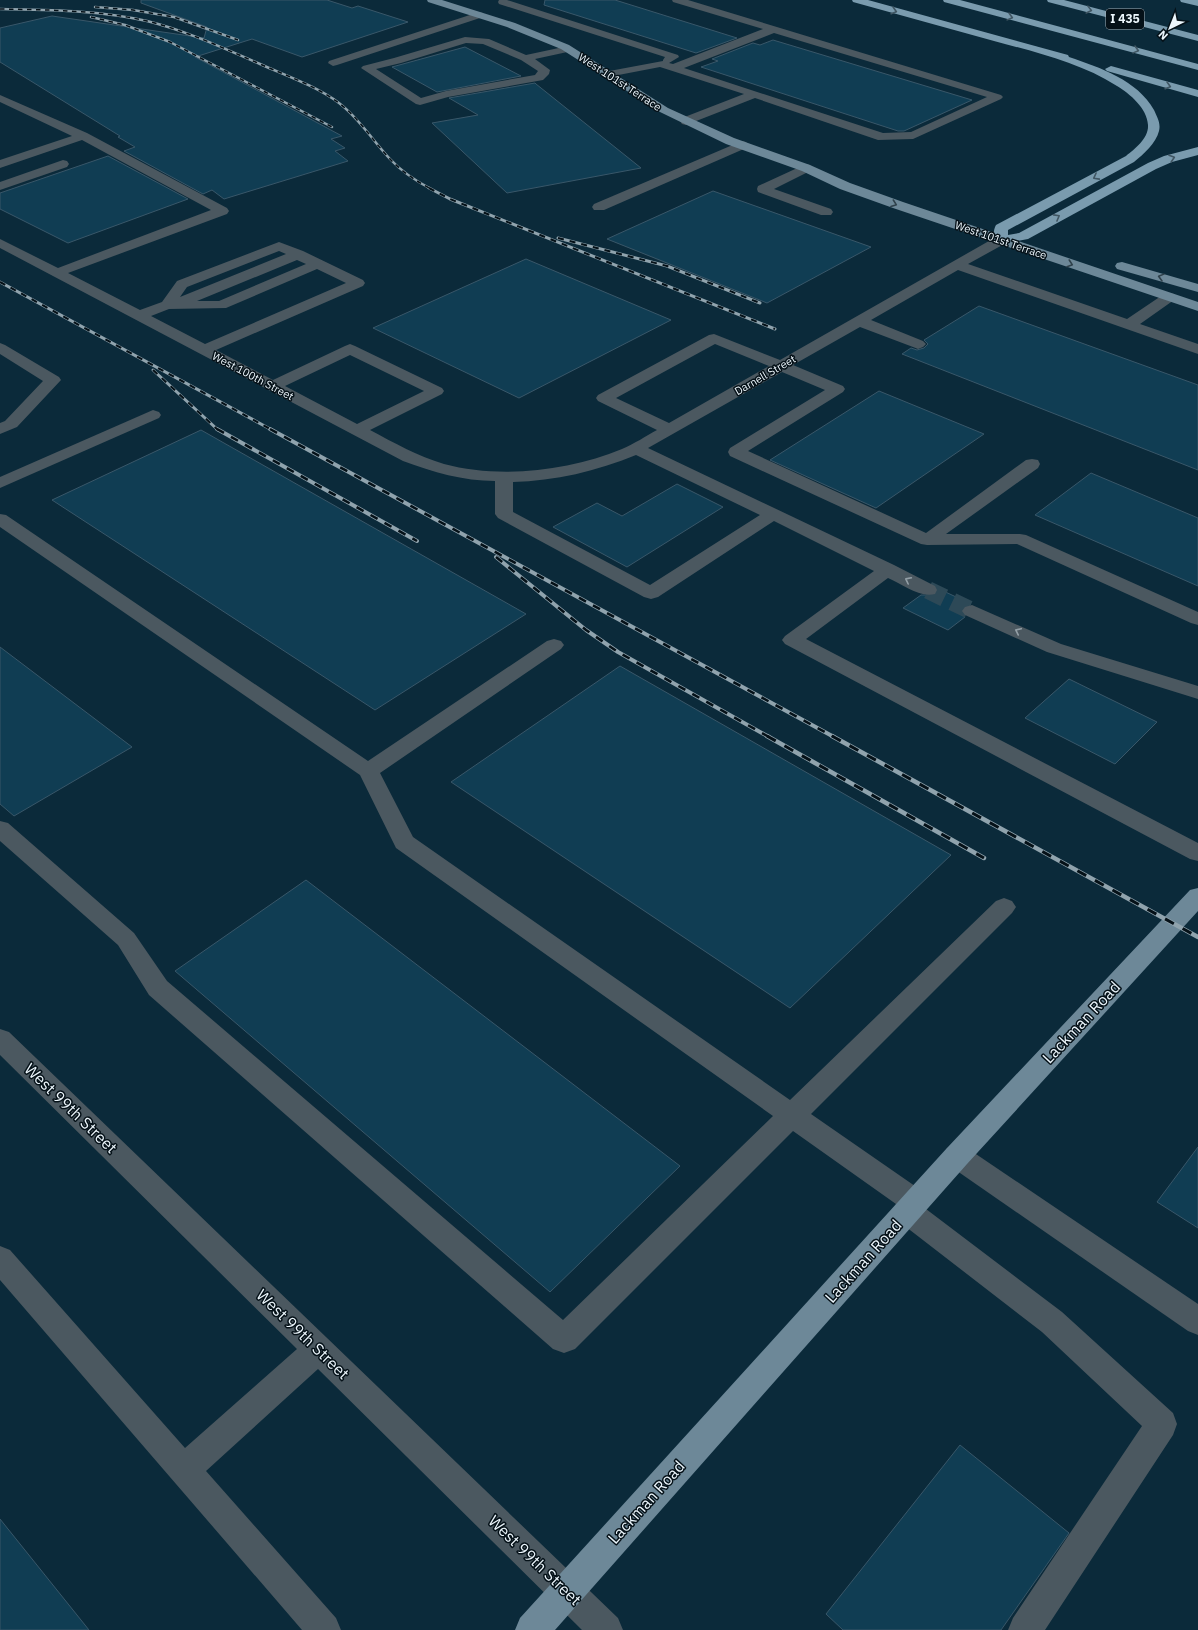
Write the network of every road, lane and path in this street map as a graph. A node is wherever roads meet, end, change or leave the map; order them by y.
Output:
1 (432, 0) edge
2 (677, 0) edge
3 (857, 0) edge
4 (948, 0) edge
5 (1052, 0) edge
6 (1185, 0) edge
7 (1198, 3) edge
8 (498, 4) edge
9 (476, 14) junction
10 (774, 30) junction
11 (1198, 38) edge
12 (568, 48) junction
13 (1049, 54) junction
14 (525, 58) junction
15 (333, 63) dead end
16 (661, 64) junction
17 (1198, 67) edge
18 (674, 68) junction
19 (608, 74) junction
20 (755, 94) junction
21 (1198, 94) edge
22 (0, 98) edge
23 (686, 122) junction
24 (83, 136) junction
25 (742, 145) junction
26 (1198, 151) edge
27 (0, 164) edge
28 (62, 164) dead end
29 (806, 168) junction
30 (0, 186) edge
31 (599, 207) dead end
32 (826, 212) dead end
33 (1001, 234) junction
34 (1023, 236) junction
35 (0, 243) edge
36 (1084, 254) dead end
37 (308, 259) junction
38 (1107, 262) dead end
39 (957, 265) junction
40 (56, 273) junction
41 (1198, 288) edge
42 (1169, 297) junction
43 (166, 305) junction
44 (1198, 307) edge
45 (139, 316) junction
46 (859, 321) junction
47 (1128, 325) junction
48 (918, 344) dead end
49 (0, 348) edge
50 (1198, 349) edge
51 (204, 350) junction
52 (782, 366) junction
53 (272, 386) junction
54 (153, 415) dead end
55 (0, 429) edge
56 (357, 430) junction
57 (670, 430) junction
58 (636, 449) junction
59 (1032, 464) dead end
60 (510, 476) junction
61 (0, 482) edge
62 (772, 514) junction
63 (0, 519) edge
64 (927, 540) junction
65 (888, 570) junction
66 (928, 590) tunnel mouth
67 (972, 611) tunnel mouth
68 (1198, 619) edge
69 (554, 645) dead end
70 (1198, 693) edge
71 (368, 772) junction
72 (0, 829) edge
73 (1198, 854) edge
74 (1198, 896) edge
75 (1004, 907) dead end
76 (0, 1039) edge
77 (792, 1115) junction
78 (957, 1156) junction
79 (911, 1207) junction
80 (0, 1259) edge
81 (1198, 1322) edge
82 (319, 1349) junction
83 (184, 1470) junction
84 (566, 1590) junction
85 (324, 1630) edge
86 (532, 1630) edge
87 (606, 1630) edge
88 (1025, 1630) edge

1 - 9 main road, West 101st Terrace
2 - 10 street
3 -> 13 highway
4 -> 17 highway
5 -> 11 highway, I 435
6 - 7 highway
8 - 9 street
8 - 16 street
9 - 12 main road, West 101st Terrace
9 - 15 street
10 - 18 street
10 - 20 street
12 - 14 street
12 - 19 main road, West 101st Terrace
13 -> 21 highway
13 -> 33 highway
14 - 14 street
16 - 18 street
16 - 19 street
18 - 20 street
19 - 23 main road, West 101st Terrace
20 - 23 street
22 - 24 street
23 - 25 main road, West 101st Terrace
24 - 27 street
24 - 40 street
25 - 29 main road, West 101st Terrace
25 - 31 street
34 -> 26 highway
28 - 30 street
29 - 32 street
29 - 33 main road, West 101st Terrace
33 - 34 highway
33 - 39 street, Darnell Street
33 -> 42 main road, West 101st Terrace
34 - 36 main road, West 101st Terrace
35 - 40 street, West 100th Street
37 - 43 street
37 - 43 street
37 - 51 street
41 -> 38 main road
39 - 46 street, Darnell Street
39 - 47 street
40 - 45 street, West 100th Street
42 - 44 main road, West 101st Terrace
42 - 47 street
43 - 45 street
45 - 51 street, West 100th Street
46 - 48 street
46 - 52 street, Darnell Street
47 - 50 street
49 - 55 street
51 - 53 street, West 100th Street
52 - 57 street, Darnell Street
52 - 57 street
52 - 64 street
53 - 56 street, West 100th Street
53 - 56 street
54 - 61 street
56 - 60 street, West 100th Street
57 - 58 street, Darnell Street
58 - 60 street, Darnell Street
58 - 62 street
59 - 64 street
60 - 62 street
62 - 65 street
63 - 71 street
64 - 68 street
66 -> 65 street
65 - 73 street
70 -> 67 street
69 - 71 street
71 - 77 street
72 - 77 street
74 - 78 main road, Lackman Road
75 - 77 street
76 - 82 street, West 99th Street
77 - 79 street
78 - 79 main road, Lackman Road
78 - 81 street
79 - 84 main road, Lackman Road
79 - 88 street
80 - 83 street
82 - 83 street
82 - 84 street, West 99th Street
83 - 85 street
84 - 86 main road, Lackman Road
84 - 87 street, West 99th Street

